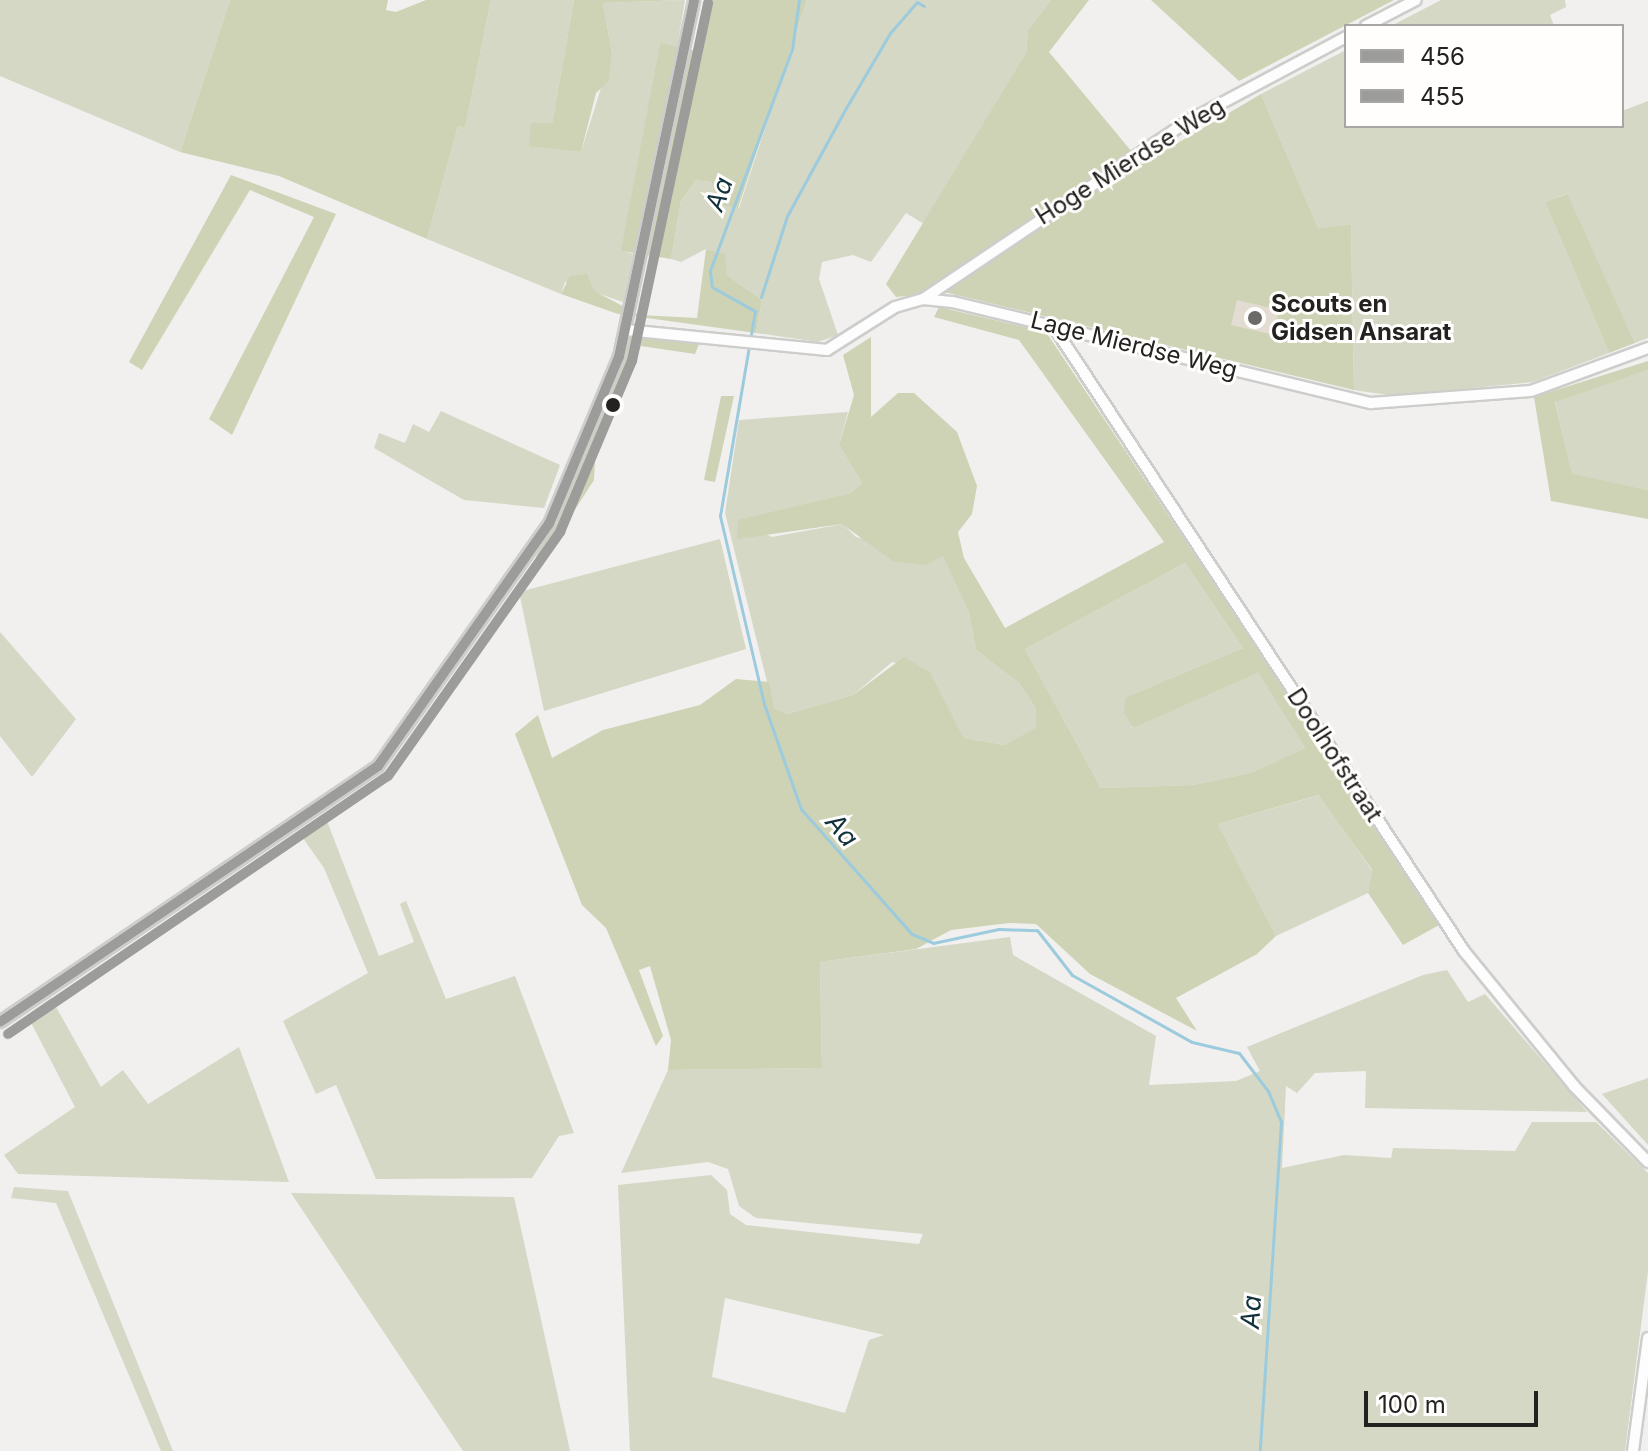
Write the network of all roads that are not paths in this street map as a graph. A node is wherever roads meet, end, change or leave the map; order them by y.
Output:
1 (694, 0) edge
2 (1416, 0) edge
3 (1370, 24) edge
4 (1344, 38) edge
5 (923, 299) junction
6 (1052, 324) junction
7 (626, 330) junction
8 (1648, 348) edge
9 (0, 1022) edge
10 (1648, 1162) edge
11 (1648, 1338) edge
12 (1633, 1451) edge

1 - 7 street
2 - 3 street
4 - 5 street, Hoge Mierdse Weg
5 - 6 street, Lage Mierdse Weg
5 - 7 street
6 - 8 street, Lage Mierdse Weg
6 - 10 street, Doolhofstraat
7 - 9 street
11 - 12 street

